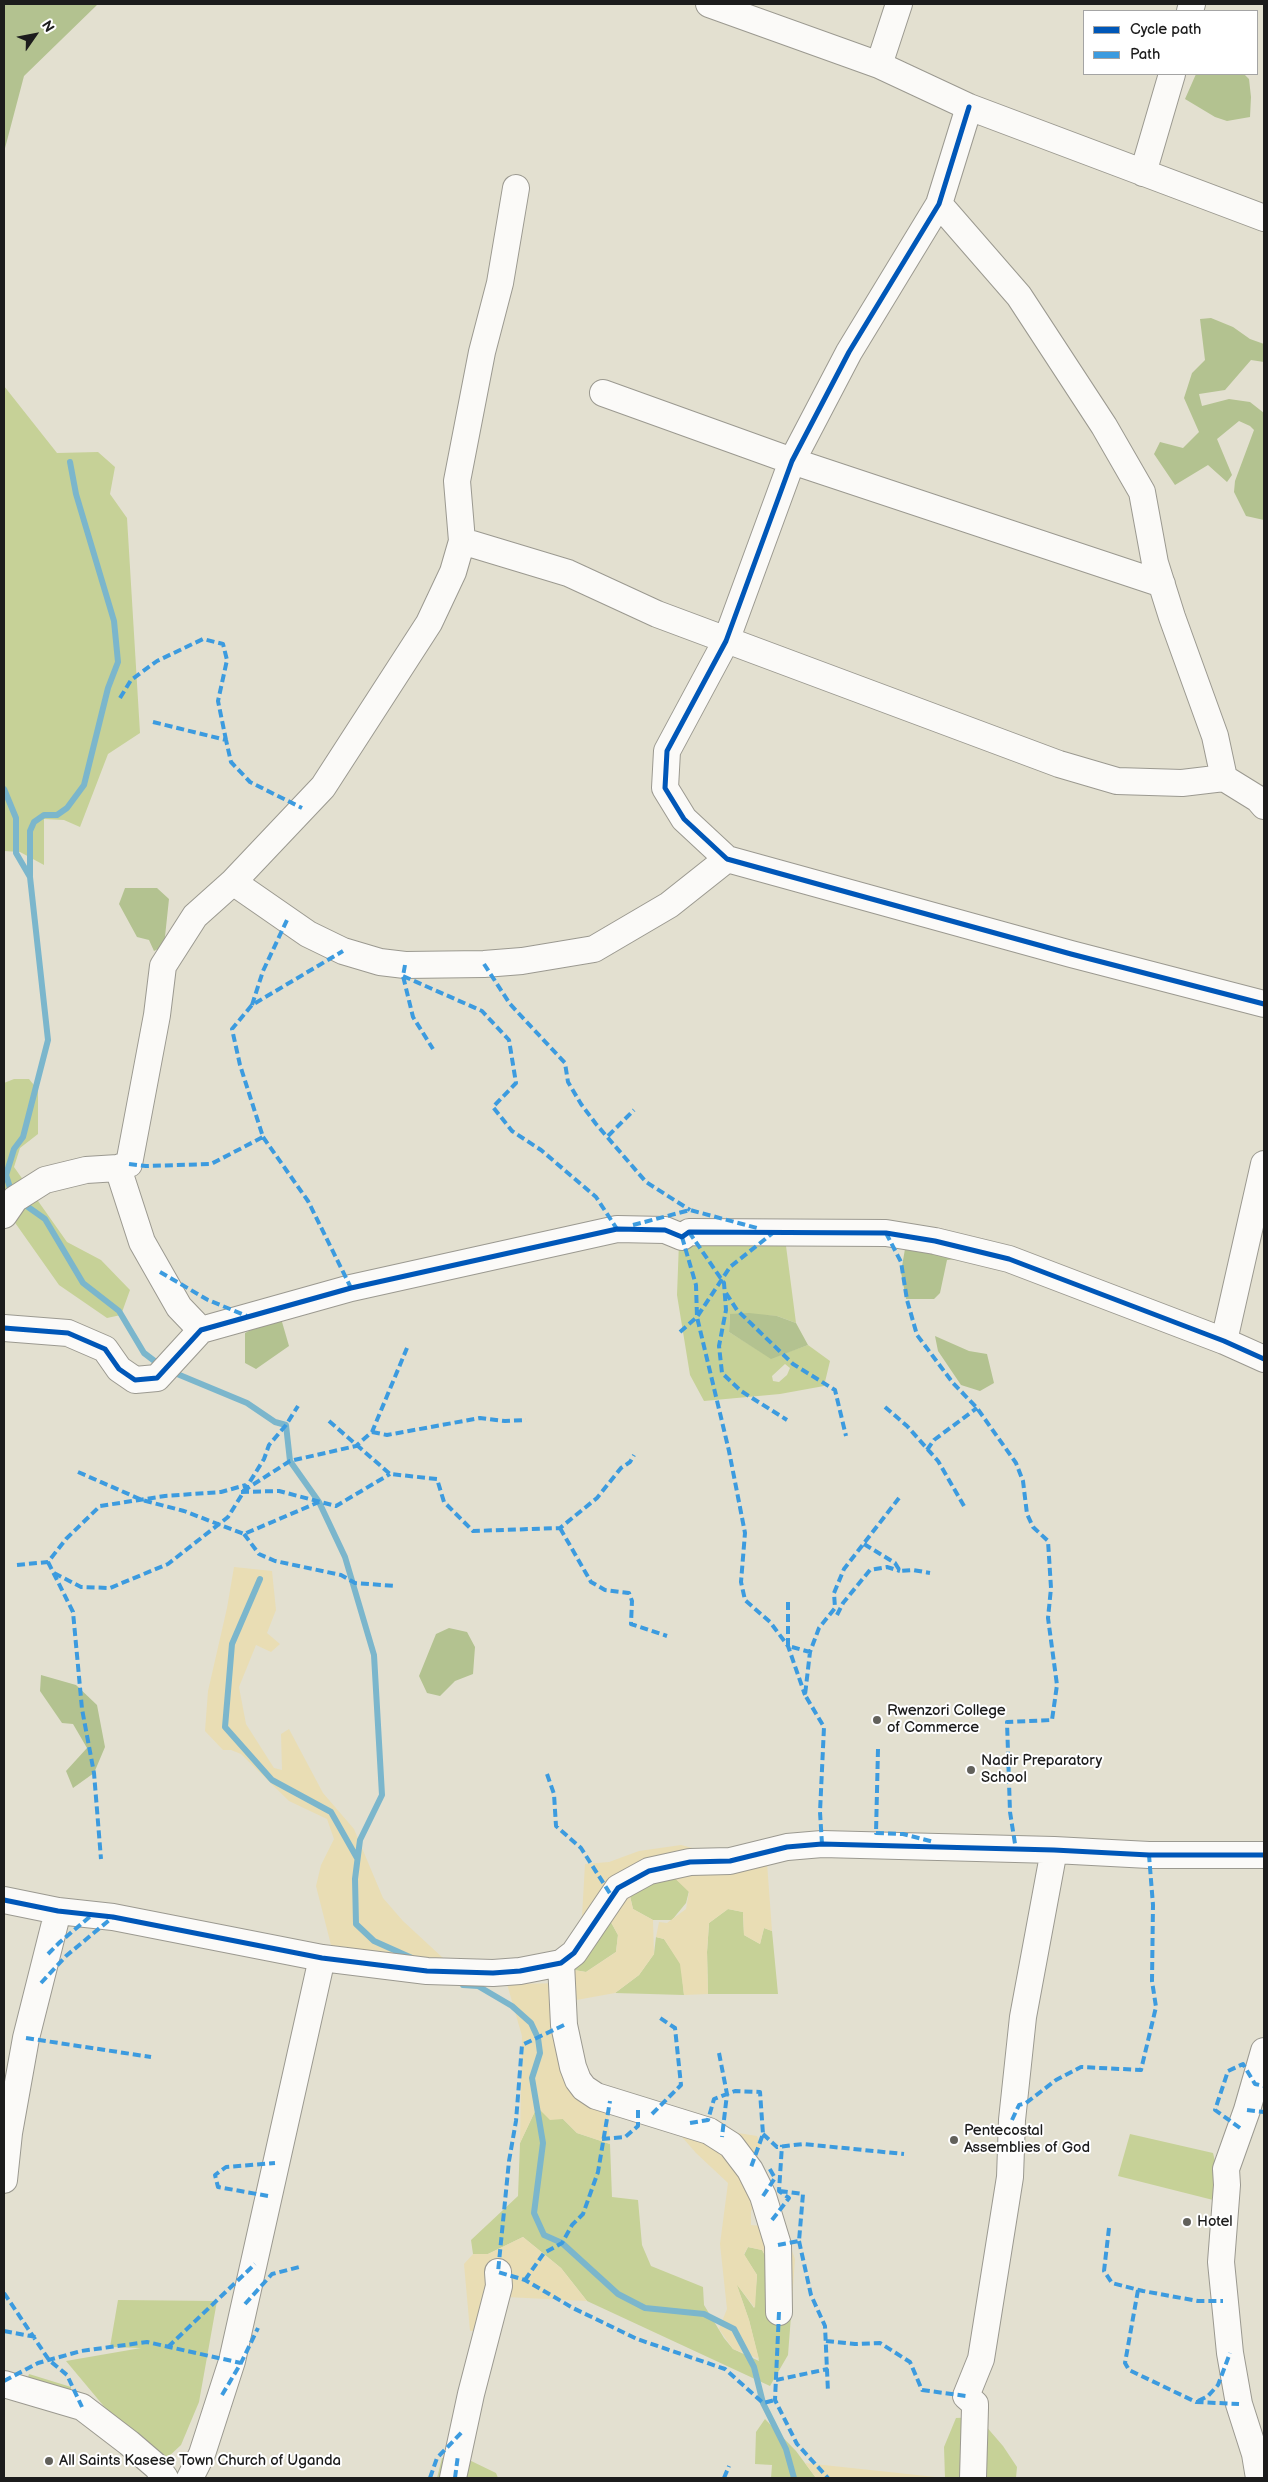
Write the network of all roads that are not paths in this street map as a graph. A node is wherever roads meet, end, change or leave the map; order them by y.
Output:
1 (709, 4) edge
2 (899, 4) edge
3 (880, 65) junction
4 (1172, 75) edge
5 (969, 107) junction
6 (1143, 173) junction
7 (516, 188) dead end
8 (939, 204) junction
9 (1264, 218) edge
10 (603, 393) dead end
11 (792, 462) junction
12 (462, 541) junction
13 (1162, 584) junction
14 (726, 641) junction
15 (1224, 778) junction
16 (1264, 806) edge
17 (727, 859) junction
18 (234, 882) junction
19 (1264, 1004) edge
20 (1264, 1164) edge
21 (118, 1168) junction
22 (4, 1215) edge
23 (4, 1328) edge
24 (201, 1330) junction
25 (1224, 1341) junction
26 (1264, 1359) edge
27 (1054, 1850) junction
28 (1264, 1854) edge
29 (4, 1900) edge
30 (58, 1911) junction
31 (322, 1958) junction
32 (561, 1963) junction
33 (1264, 2051) edge
34 (4, 2180) edge
35 (498, 2272) dead end
36 (780, 2312) dead end
37 (4, 2384) edge
38 (165, 2478) edge
39 (190, 2478) edge
40 (453, 2478) edge
41 (973, 2478) edge
42 (1259, 2478) edge

1 - 3 street
2 - 3 street
3 - 5 street
4 - 6 street
5 - 6 street
5 - 8 street
6 - 9 street
7 - 12 street
8 - 11 street
8 - 13 street
10 - 11 street
11 - 13 street
11 - 14 street
12 - 14 street
12 - 18 street
13 - 15 street
14 - 15 street
14 - 17 street
15 - 16 street
17 - 18 street
17 - 19 street
18 - 21 street
20 - 25 street
21 - 22 street
21 - 24 street
23 - 24 street
24 - 25 street
25 - 26 street
27 - 28 street
27 - 32 street
27 - 41 street
29 - 30 street
30 - 31 street
30 - 34 street
31 - 32 street
31 - 39 street
32 - 36 street
33 - 42 street
35 - 40 street
37 - 38 street

